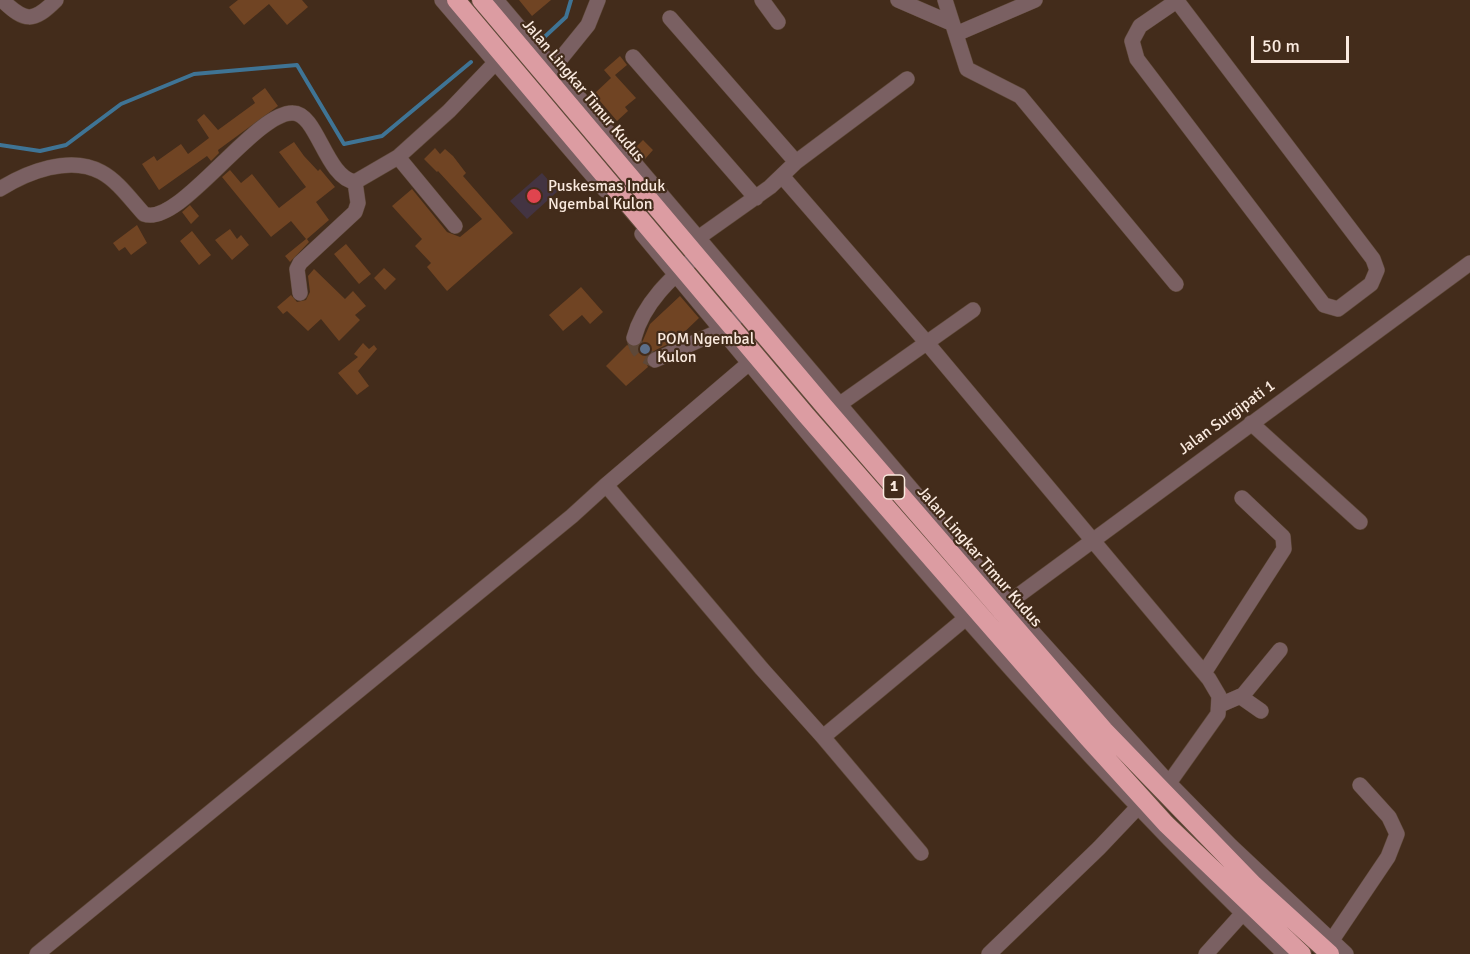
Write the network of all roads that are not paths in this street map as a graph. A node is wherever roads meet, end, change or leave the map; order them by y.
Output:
1 (2, 0) edge
2 (56, 0) edge
3 (442, 0) edge
4 (456, 0) edge
5 (481, 0) edge
6 (496, 0) edge
7 (598, 0) edge
8 (762, 0) edge
9 (898, 0) edge
10 (945, 0) edge
11 (1035, 0) edge
12 (1178, 0) edge
13 (670, 18) dead end
14 (778, 22) dead end
15 (954, 29) junction
16 (633, 57) dead end
17 (495, 63) junction
18 (554, 67) junction
19 (907, 79) dead end
20 (398, 157) junction
21 (796, 162) junction
22 (782, 176) junction
23 (355, 182) junction
24 (0, 189) edge
25 (756, 198) junction
26 (455, 226) dead end
27 (698, 246) junction
28 (1470, 263) edge
29 (673, 265) junction
30 (1176, 284) dead end
31 (300, 293) dead end
32 (749, 307) junction
33 (973, 310) dead end
34 (725, 327) junction
35 (634, 338) dead end
36 (927, 343) junction
37 (655, 360) dead end
38 (753, 361) junction
39 (840, 404) junction
40 (1251, 423) junction
41 (606, 485) junction
42 (1242, 498) dead end
43 (1360, 522) dead end
44 (1091, 541) junction
45 (1008, 603) junction
46 (966, 618) junction
47 (1280, 650) dead end
48 (1204, 673) junction
49 (1241, 697) junction
50 (1220, 705) junction
51 (1261, 711) dead end
52 (823, 737) junction
53 (1169, 783) junction
54 (1360, 785) dead end
55 (1137, 808) junction
56 (921, 853) dead end
57 (1242, 914) junction
58 (1331, 947) edge
59 (38, 954) edge
60 (988, 954) edge
61 (1206, 954) edge
62 (1285, 954) edge
63 (1302, 954) edge
64 (1346, 954) edge

1 - 2 street
3 - 17 street
4 - 29 highway, 1
5 - 27 highway, Jalan Lingkar Timur Kudus / 1
6 - 18 street
7 - 18 street
8 - 14 street
9 - 15 street
10 - 15 street
11 - 15 street
12 - 12 street
13 - 21 street
15 - 30 street
16 - 25 street
17 - 20 street
17 - 29 street
18 - 27 street
19 - 21 street
20 - 23 street
20 - 26 street
21 - 22 street
22 - 25 street
22 - 36 street
23 - 24 street
23 - 31 street
25 - 27 street
27 - 29 street
27 - 32 highway, Jalan Lingkar Timur Kudus / 1
28 - 40 street, Jalan Surgipati 1
29 - 34 highway, 1
29 - 35 street
32 - 34 street
32 - 39 street
32 - 58 highway, Jalan Lingkar Timur Kudus / 1
33 - 36 street
34 - 37 street
34 - 38 highway, 1
36 - 39 street
36 - 44 street
38 - 41 street
38 - 46 street
38 - 63 highway, 1
39 - 45 street
40 - 43 street
40 - 44 street, Jalan Surgipati 1
41 - 52 street
41 - 59 street
42 - 48 street
44 - 45 street, Jalan Surgipati 1
44 - 48 street
45 - 53 street
46 - 52 street
46 - 55 street
47 - 49 street
48 - 50 street
49 - 50 street
49 - 51 street
50 - 53 street
52 - 56 street
53 - 58 street
54 - 58 street
55 - 57 street
55 - 60 street
57 - 61 street
57 - 62 street
58 - 64 street

